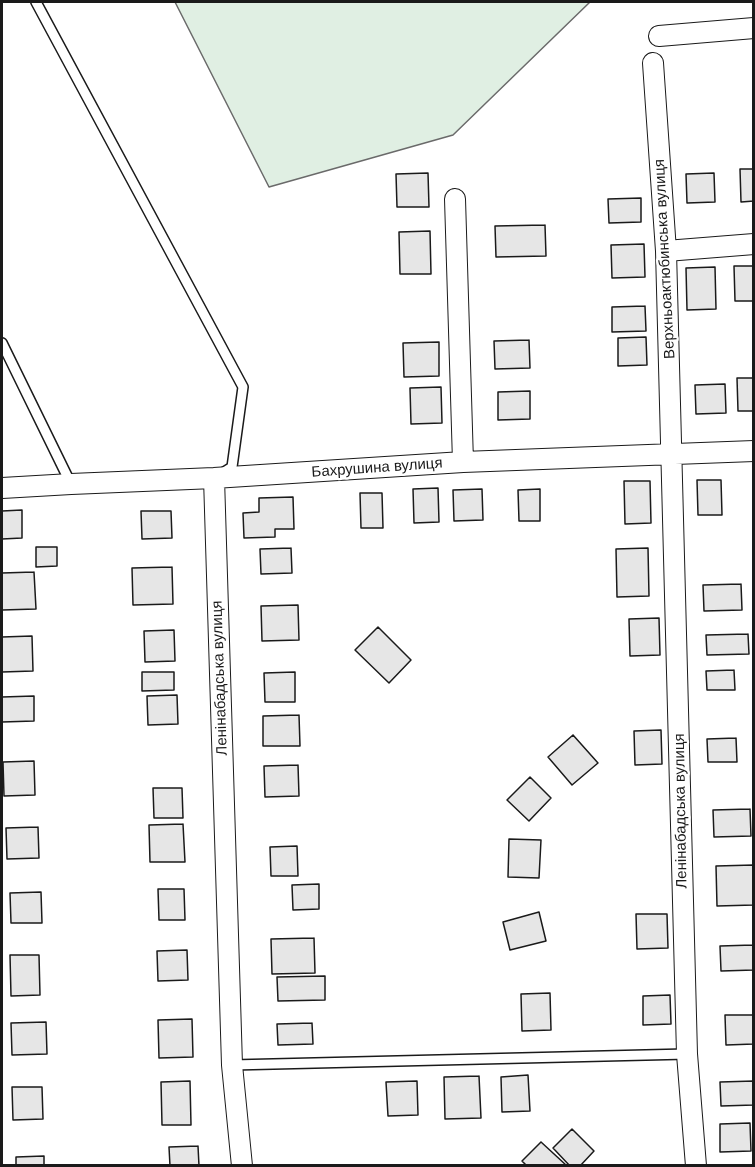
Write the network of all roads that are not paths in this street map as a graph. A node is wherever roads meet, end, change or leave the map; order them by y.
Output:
1 (36, 2) edge
2 (753, 28) edge
3 (659, 36) dead end
4 (653, 63) dead end
5 (455, 199) dead end
6 (753, 244) edge
7 (666, 251) junction
8 (2, 343) edge
9 (753, 452) edge
10 (673, 455) junction
11 (463, 462) junction
12 (213, 478) junction
13 (71, 484) junction
14 (2, 488) edge
15 (687, 1054) junction
16 (232, 1065) junction
17 (242, 1166) edge
18 (696, 1166) edge

1 - 12 lane
2 - 3 street
4 - 7 street, Верхньоактюбинська вулиця
5 - 11 street
6 - 7 street
7 - 10 street, Верхньоактюбинська вулиця
8 - 13 lane
9 - 10 street, Бахрушина вулиця
10 - 11 street, Бахрушина вулиця
10 - 15 street, Ленінабадська вулиця
11 - 12 street, Бахрушина вулиця
12 - 13 street, Бахрушина вулиця
12 - 16 street, Ленінабадська вулиця
13 - 14 street, Бахрушина вулиця
15 - 16 lane
15 - 18 street, Ленінабадська вулиця
16 - 17 street, Ленінабадська вулиця

